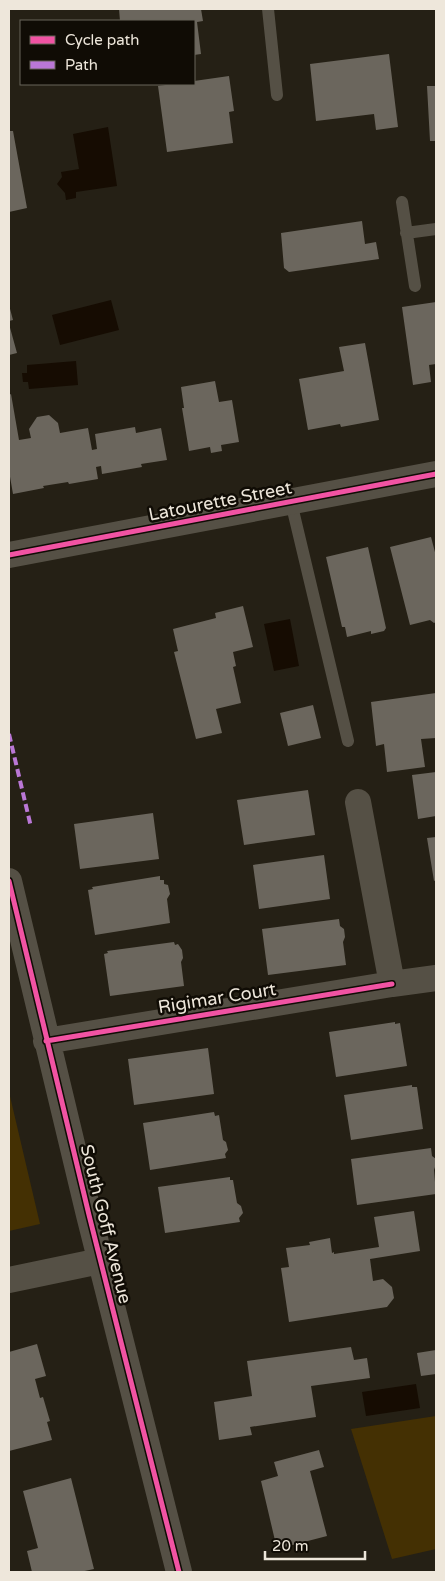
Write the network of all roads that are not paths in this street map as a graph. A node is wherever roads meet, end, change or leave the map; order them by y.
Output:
1 (268, 9) edge
2 (277, 95) dead end
3 (402, 202) dead end
4 (436, 229) edge
5 (406, 233) junction
6 (414, 286) dead end
7 (436, 474) edge
8 (291, 502) junction
9 (9, 555) edge
10 (348, 741) dead end
11 (358, 802) dead end
12 (9, 881) edge
13 (436, 978) edge
14 (392, 984) junction
15 (46, 1040) junction
16 (100, 1261) junction
17 (9, 1280) edge
18 (179, 1572) edge

1 - 2 lane
3 - 5 lane
4 - 5 lane
5 - 6 lane
7 - 8 street, Latourette Street
8 - 9 street, Latourette Street
8 - 10 lane
11 - 14 street
12 - 15 street, South Goff Avenue
13 - 14 street, Rigimar Court
14 - 15 street, Rigimar Court
15 - 16 street, South Goff Avenue
16 - 17 street
16 - 18 street, South Goff Avenue

